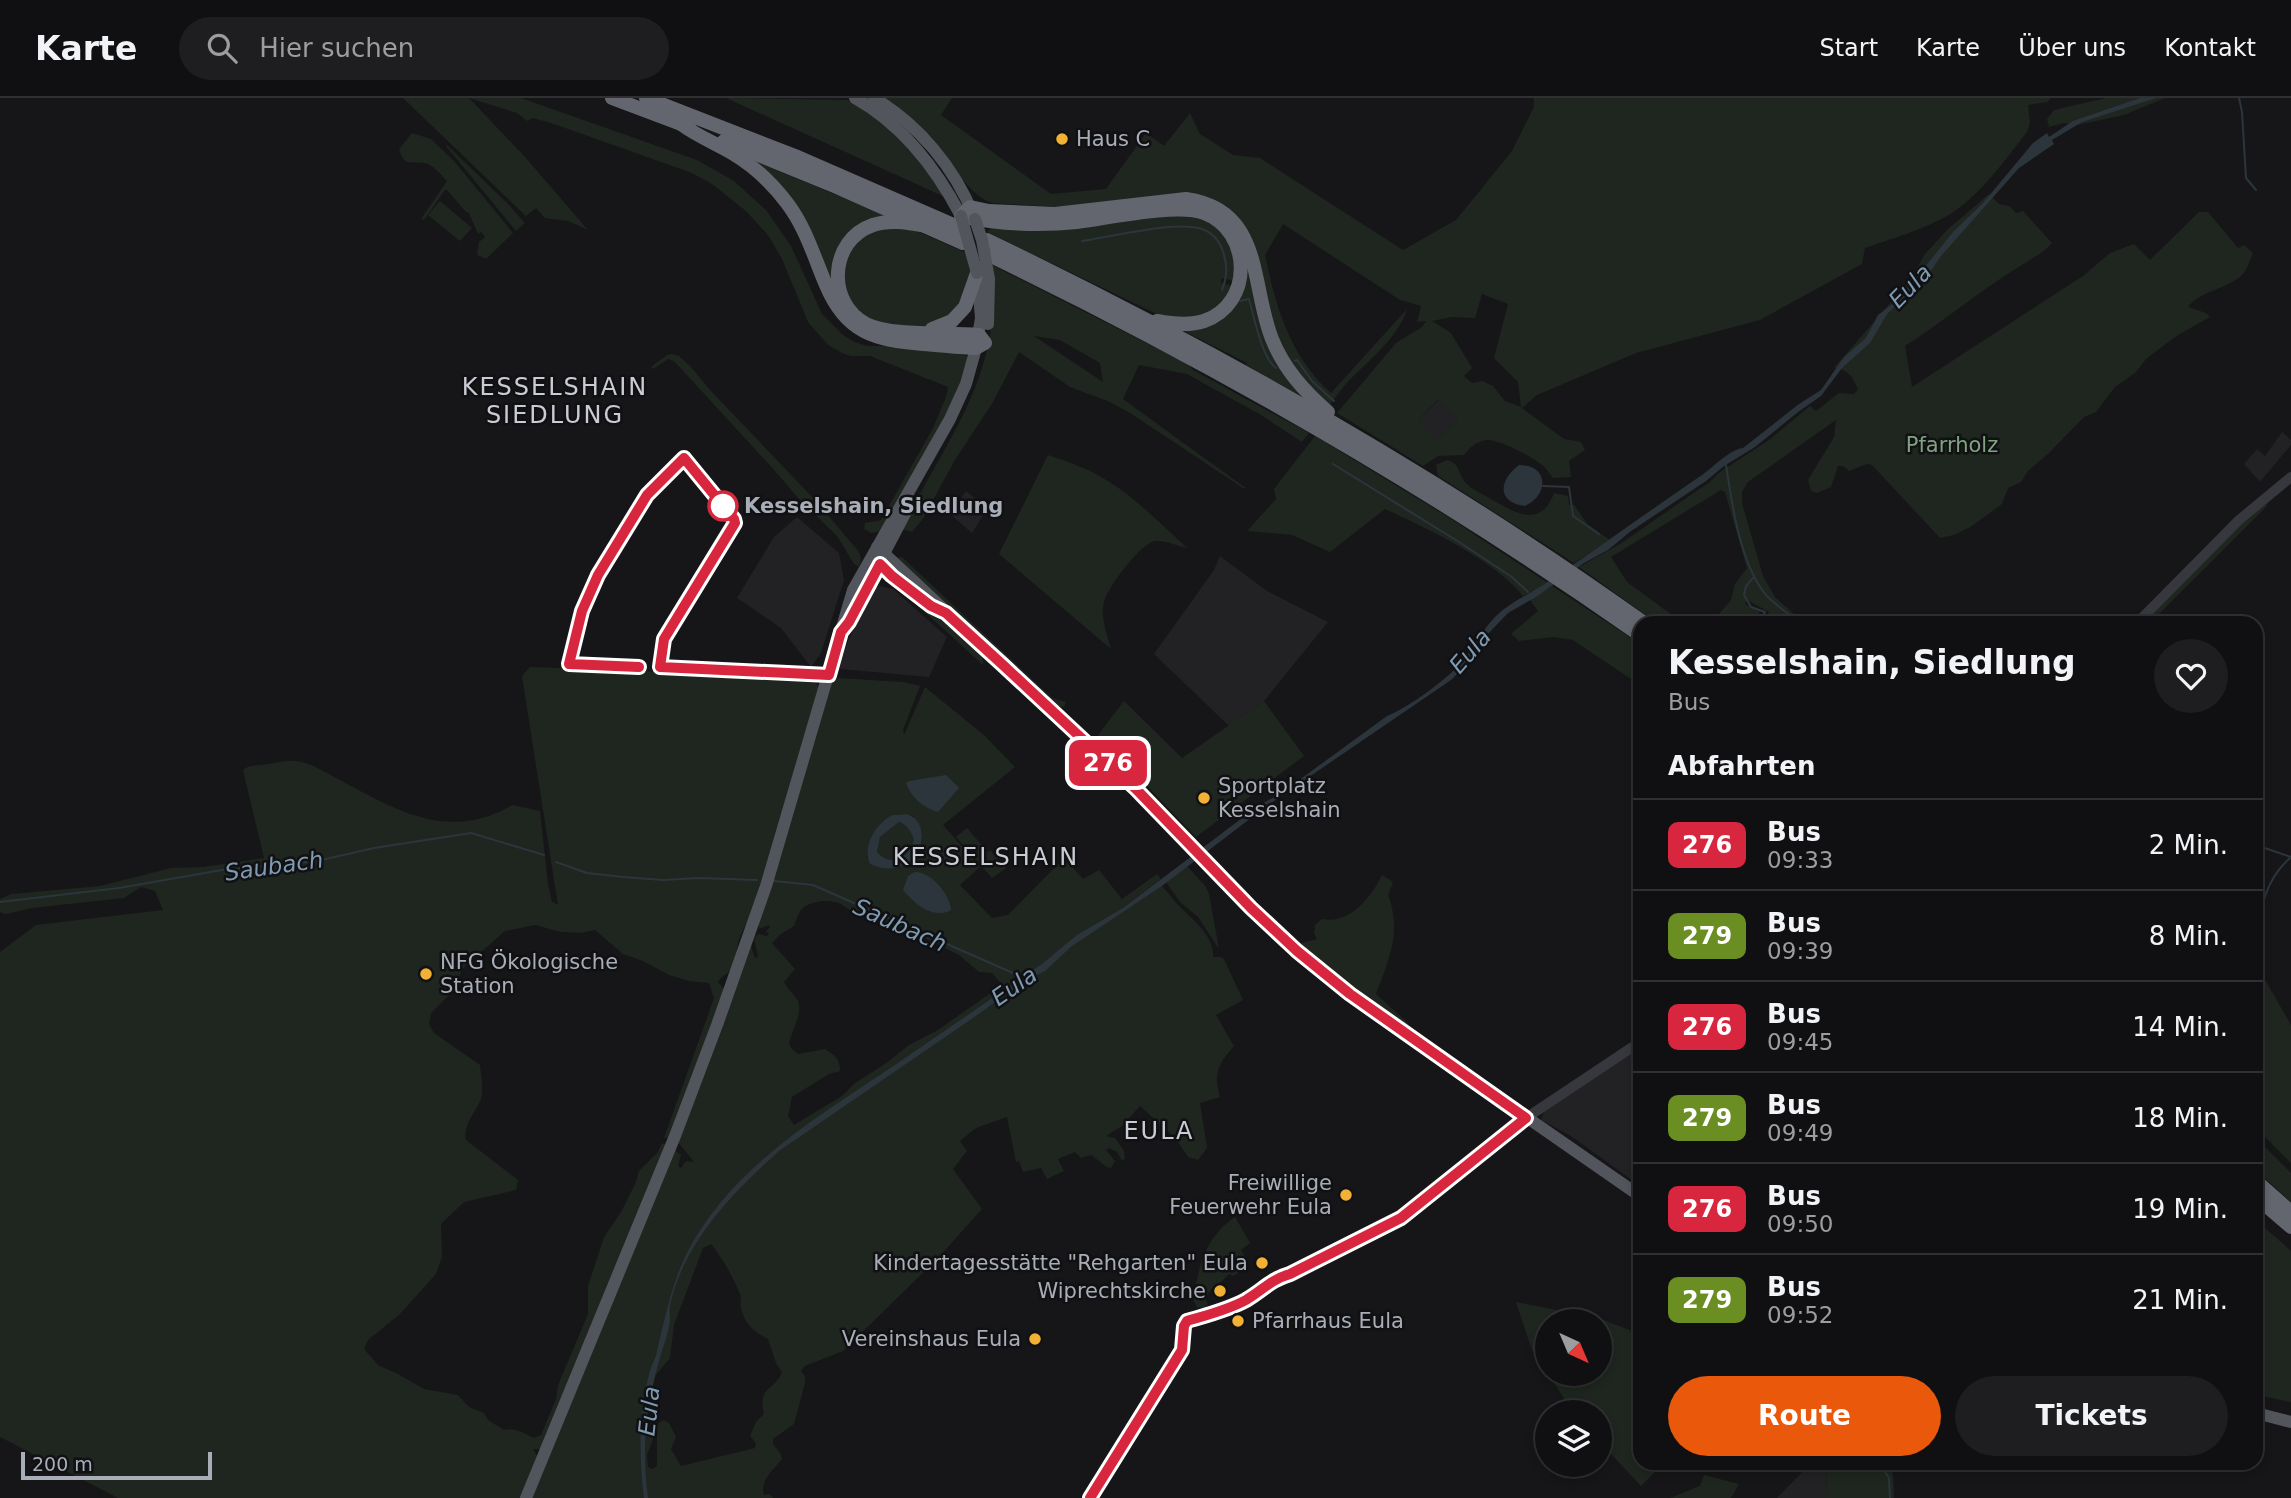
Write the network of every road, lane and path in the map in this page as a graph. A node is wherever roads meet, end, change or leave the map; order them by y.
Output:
1 (612, 98) edge
2 (646, 98) edge
3 (855, 98) edge
4 (874, 98) edge
5 (681, 124) junction
6 (970, 221) junction
7 (926, 226) junction
8 (987, 240) dead end
9 (991, 256) dead end
10 (983, 276) junction
11 (1146, 319) junction
12 (924, 332) junction
13 (980, 342) junction
14 (1324, 420) junction
15 (2291, 477) edge
16 (878, 556) junction
17 (1539, 558) junction
18 (1586, 590) junction
19 (2144, 616) edge
20 (1633, 617) edge
21 (1633, 629) edge
22 (1633, 1046) edge
23 (1526, 1118) junction
24 (2263, 1187) edge
25 (1633, 1191) edge
26 (2263, 1203) edge
27 (2291, 1212) edge
28 (2291, 1227) edge
29 (2263, 1415) edge
30 (2291, 1422) edge
31 (526, 1498) edge

1 - 5 highway
2 - 6 highway
3 - 6 main road
4 - 6 main road
5 - 7 highway
5 - 13 highway
6 - 7 highway
6 - 10 main road, bridge
6 - 11 highway
6 - 14 highway
7 - 12 highway
8 - 11 highway
9 - 14 highway
10 - 12 highway
10 - 13 main road
11 - 14 highway
12 - 13 highway
13 - 16 main road
14 - 17 highway
14 - 17 highway
15 - 19 street
16 - 23 main road
16 - 31 main road
17 - 18 highway
18 - 20 highway
18 - 21 highway
22 - 23 street
23 - 25 main road
24 - 27 highway
26 - 28 highway
29 - 30 main road

